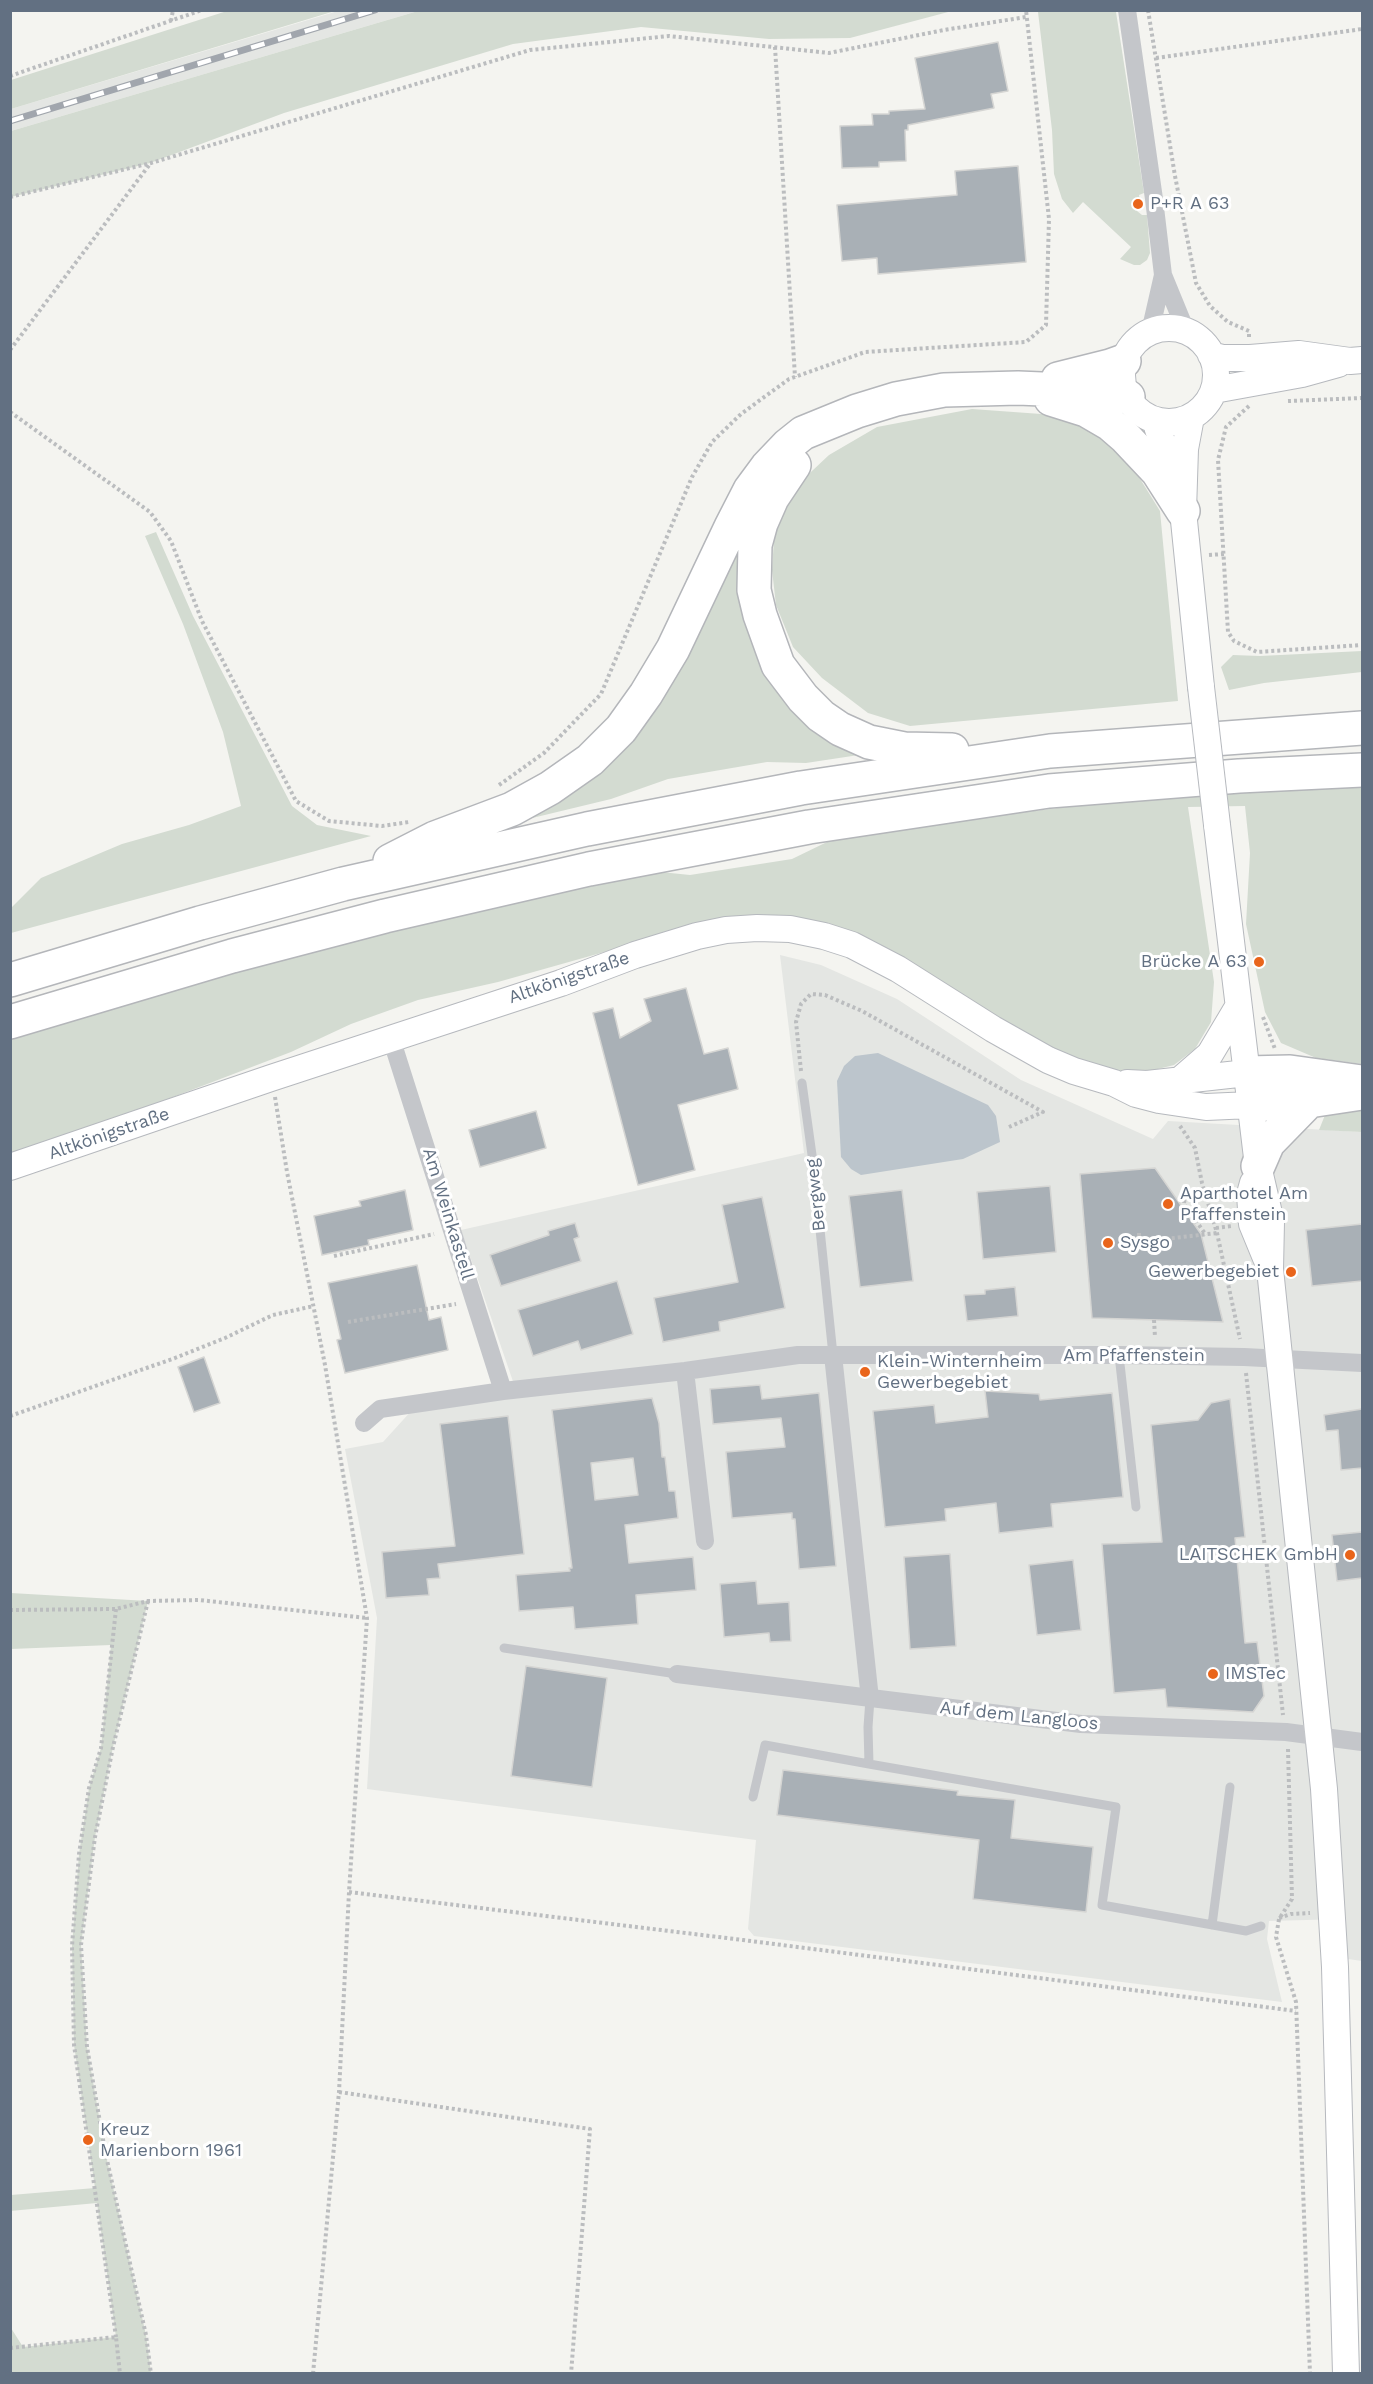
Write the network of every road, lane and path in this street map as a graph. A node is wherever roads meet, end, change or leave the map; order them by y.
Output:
1 (173, 10) edge
2 (202, 10) edge
3 (1026, 10) edge
4 (1127, 10) edge
5 (1148, 10) edge
6 (1026, 17) junction
7 (171, 21) junction
8 (1362, 29) edge
9 (775, 47) junction
10 (1156, 58) junction
11 (10, 76) edge
12 (150, 163) junction
13 (10, 196) edge
14 (1162, 275) junction
15 (1186, 331) junction
16 (1249, 331) dead end
17 (1150, 332) junction
18 (10, 350) edge
19 (1211, 355) junction
20 (1124, 361) junction
21 (1356, 361) edge
22 (795, 377) junction
23 (1018, 388) junction
24 (1214, 390) junction
25 (1128, 397) junction
26 (1362, 398) edge
27 (1285, 401) dead end
28 (1251, 404) dead end
29 (10, 412) edge
30 (1191, 417) junction
31 (1155, 420) junction
32 (824, 426) junction
33 (1184, 511) junction
34 (1224, 554) junction
35 (1204, 556) dead end
36 (1362, 645) edge
37 (1362, 728) edge
38 (1050, 752) junction
39 (1362, 770) edge
40 (497, 786) dead end
41 (412, 821) dead end
42 (343, 884) junction
43 (10, 980) edge
44 (1238, 1007) junction
45 (10, 1022) edge
46 (391, 1038) junction
47 (1247, 1073) junction
48 (271, 1078) junction
49 (1180, 1080) junction
50 (1362, 1082) edge
51 (802, 1083) joint
52 (1114, 1083) junction
53 (1362, 1092) edge
54 (1309, 1101) junction
55 (1251, 1105) junction
56 (1009, 1127) dead end
57 (1258, 1166) junction
58 (10, 1167) edge
59 (1185, 1194) dead end
60 (1216, 1228) dead end
61 (452, 1230) junction
62 (1139, 1233) dead end
63 (1218, 1233) junction
64 (1206, 1235) junction
65 (334, 1256) dead end
66 (475, 1301) junction
67 (314, 1306) junction
68 (348, 1322) dead end
69 (1241, 1345) dead end
70 (833, 1354) junction
71 (1119, 1355) junction
72 (1280, 1360) junction
73 (1362, 1363) edge
74 (1245, 1369) dead end
75 (686, 1371) junction
76 (503, 1391) junction
77 (10, 1416) edge
78 (364, 1423) dead end
79 (1136, 1507) dead end
80 (705, 1541) dead end
81 (148, 1601) junction
82 (116, 1609) junction
83 (10, 1610) edge
84 (367, 1618) junction
85 (504, 1648) dead end
86 (677, 1674) joint
87 (870, 1699) junction
88 (1283, 1717) dead end
89 (1319, 1736) junction
90 (1362, 1742) edge
91 (1288, 1747) dead end
92 (869, 1764) junction
93 (1230, 1787) dead end
94 (753, 1797) dead end
95 (349, 1892) junction
96 (1332, 1911) junction
97 (1279, 1919) junction
98 (1212, 1925) junction
99 (1261, 1926) joint
100 (1296, 2011) junction
101 (339, 2092) junction
102 (116, 2337) junction
103 (10, 2348) edge
104 (120, 2373) edge
105 (151, 2373) edge
106 (314, 2373) edge
107 (571, 2373) edge
108 (1310, 2373) edge
109 (1346, 2373) edge

1 - 7 path
2 - 7 path
3 - 6 path
4 - 14 street
5 - 10 path
6 - 9 path
6 - 22 path
7 - 11 path
8 - 10 path
9 - 12 path
9 - 22 path
10 - 16 path
12 - 13 path
12 - 18 path
14 - 15 street
14 - 17 street
15 - 17 main road
15 - 19 main road
17 - 20 main road
19 - 21 main road
19 - 24 main road
20 - 23 highway
20 - 25 main road
21 - 24 main road
22 - 40 path
23 - 25 highway
23 - 32 highway
23 - 33 highway
24 - 30 main road
25 - 31 main road
26 - 27 path
28 - 34 path
29 - 41 path
30 - 31 main road
30 - 33 main road
31 - 33 main road
32 - 38 highway
32 - 42 highway
33 - 44 main road, bridge
34 - 35 path
34 - 36 path
37 - 38 highway
38 - 42 highway
39 - 45 highway
42 - 43 highway
44 - 47 main road
44 - 49 main road
46 - 48 main road, Altkönigstraße
46 - 52 main road, Altkönigstraße
46 - 61 street, Am Weinkastell
47 - 49 main road, Altkönigstraße
47 - 50 highway
47 - 55 main road
48 - 58 main road, Altkönigstraße
48 - 67 path
49 - 52 main road, Altkönigstraße
51 - 56 path
51 - 70 lane, Bergweg
52 - 55 main road, Altkönigstraße
53 - 54 highway
54 - 55 highway
54 - 57 highway
55 - 57 main road
57 - 72 main road
59 - 64 path
60 - 63 path
61 - 65 path
61 - 66 street, Am Weinkastell
62 - 64 path
63 - 64 path
63 - 69 path
66 - 68 path
66 - 76 street, Am Weinkastell
67 - 77 path
67 - 84 path
70 - 71 street, Am Pfaffenstein
70 - 75 street, Am Pfaffenstein
70 - 87 street, Bergweg
71 - 72 street, Am Pfaffenstein
71 - 79 lane
72 - 73 street, Am Pfaffenstein
72 - 89 main road
74 - 88 path
75 - 76 street
75 - 80 street
76 - 78 street
81 - 82 path
81 - 84 path
81 - 105 path
82 - 83 path
82 - 102 path
84 - 95 path
85 - 86 lane
86 - 87 street, Auf dem Langloos
87 - 89 street, Auf dem Langloos
87 - 92 lane
89 - 90 street, Auf dem Langloos
89 - 96 main road
91 - 97 path
92 - 94 lane
92 - 98 lane
93 - 98 lane
95 - 100 path
95 - 101 path
96 - 97 path
96 - 109 main road
97 - 99 path
97 - 100 path
98 - 99 lane
100 - 108 path
101 - 106 path
101 - 107 path
102 - 103 path
102 - 104 path

